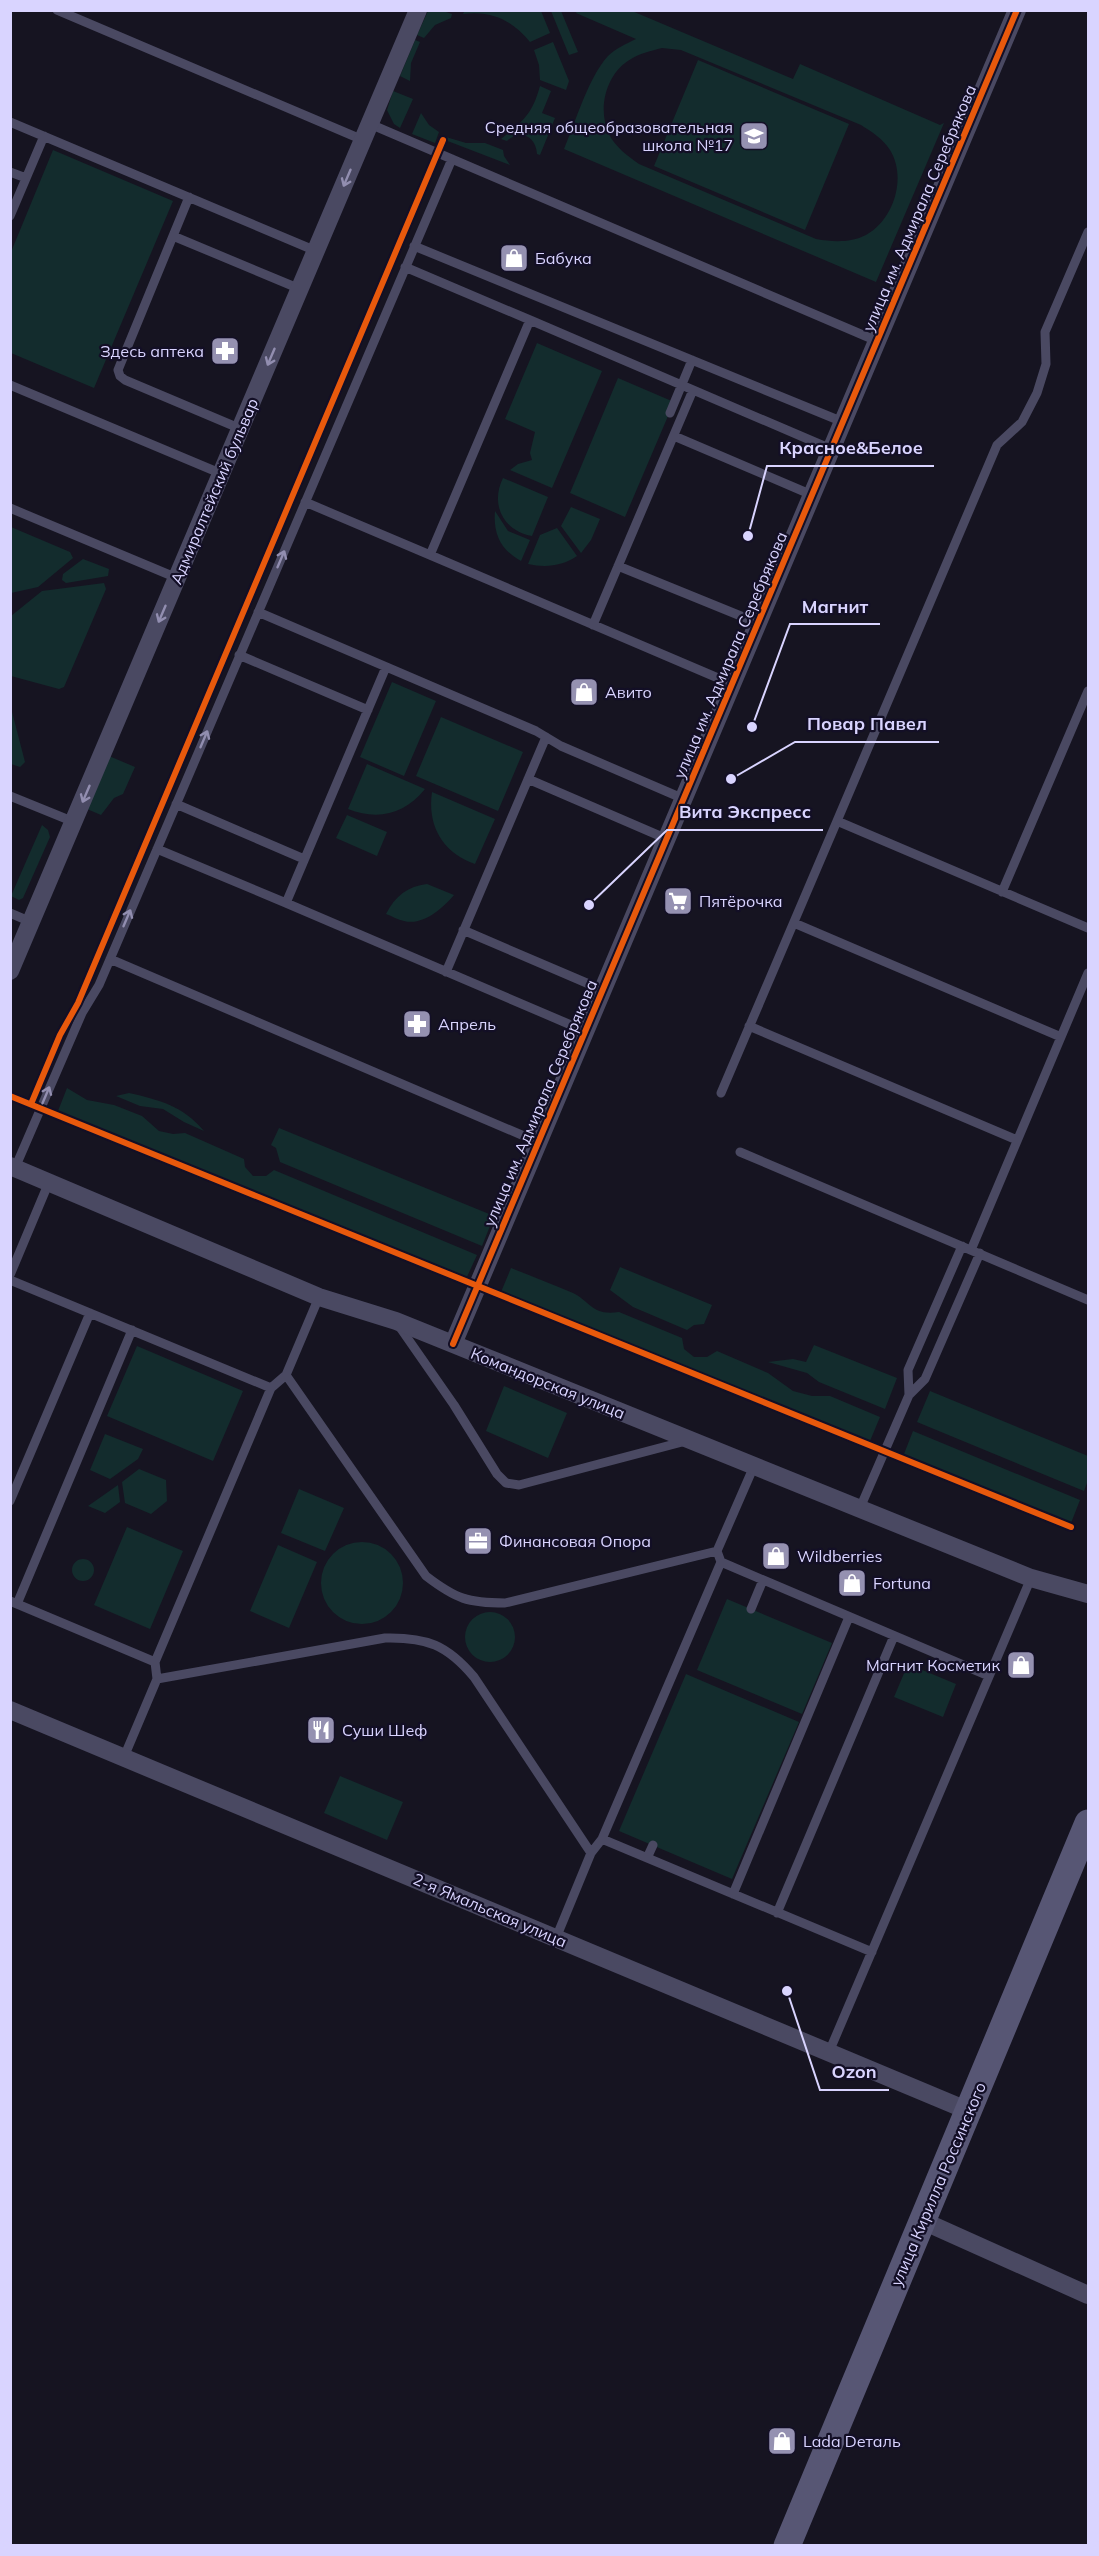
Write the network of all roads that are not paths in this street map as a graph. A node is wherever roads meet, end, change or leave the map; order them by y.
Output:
1 (57, 10) edge
2 (1017, 10) edge
3 (414, 12) edge
4 (10, 122) edge
5 (367, 132) junction
6 (44, 136) junction
7 (452, 159) junction
8 (10, 172) edge
9 (26, 178) junction
10 (189, 197) junction
11 (10, 216) edge
12 (1089, 232) edge
13 (173, 236) junction
14 (414, 246) junction
15 (316, 250) junction
16 (405, 267) junction
17 (300, 290) junction
18 (530, 321) junction
19 (877, 341) junction
20 (692, 360) junction
21 (10, 385) edge
22 (681, 385) junction
23 (693, 390) junction
24 (670, 413) dead end
25 (843, 422) junction
26 (241, 429) junction
27 (674, 436) junction
28 (831, 449) junction
29 (222, 474) junction
30 (812, 495) junction
31 (305, 502) junction
32 (10, 508) edge
33 (430, 555) junction
34 (618, 566) junction
35 (177, 579) junction
36 (258, 612) junction
37 (758, 623) junction
38 (593, 625) junction
39 (240, 655) junction
40 (386, 667) junction
41 (732, 684) junction
42 (1089, 691) edge
43 (368, 710) junction
44 (546, 737) junction
45 (528, 779) junction
46 (10, 796) edge
47 (684, 799) junction
48 (176, 804) junction
49 (837, 821) junction
50 (74, 822) junction
51 (667, 839) junction
52 (157, 849) junction
53 (304, 859) junction
54 (1002, 892) junction
55 (286, 903) junction
56 (10, 913) edge
57 (31, 922) junction
58 (794, 923) junction
59 (1089, 928) edge
60 (463, 930) junction
61 (110, 959) junction
62 (10, 971) edge
63 (446, 972) junction
64 (1089, 973) edge
65 (603, 990) junction
66 (749, 1026) junction
67 (585, 1031) junction
68 (1061, 1037) junction
69 (721, 1093) dead end
70 (1017, 1140) junction
71 (538, 1142) junction
72 (740, 1152) dead end
73 (13, 1167) edge
74 (49, 1182) junction
75 (971, 1250) junction
76 (10, 1275) edge
77 (10, 1280) edge
78 (319, 1297) junction
79 (1089, 1300) edge
80 (90, 1312) junction
81 (396, 1322) junction
82 (132, 1330) junction
83 (453, 1344) junction
84 (286, 1375) junction
85 (271, 1388) junction
86 (909, 1395) junction
87 (687, 1440) junction
88 (754, 1466) junction
89 (10, 1501) edge
90 (860, 1508) junction
91 (717, 1551) junction
92 (721, 1562) junction
93 (1031, 1578) junction
94 (764, 1580) junction
95 (1089, 1594) edge
96 (14, 1603) edge
97 (751, 1609) dead end
98 (849, 1617) junction
99 (894, 1636) junction
100 (155, 1662) junction
101 (989, 1676) junction
102 (157, 1679) junction
103 (10, 1710) edge
104 (124, 1757) junction
105 (1089, 1822) edge
106 (602, 1839) junction
107 (653, 1845) dead end
108 (591, 1853) junction
109 (647, 1858) junction
110 (733, 1894) junction
111 (777, 1913) junction
112 (556, 1938) junction
113 (872, 1952) junction
114 (829, 2052) junction
115 (969, 2111) junction
116 (923, 2221) junction
117 (1089, 2295) edge
118 (787, 2546) edge

1 - 5 lane
2 - 19 street, улица им. Адмирала Серебрякова
3 - 5 street, Адмиралтейский бульвар
4 - 6 lane
5 - 7 lane
5 -> 15 street, Адмиралтейский бульвар
6 - 9 lane
6 - 10 lane
7 - 14 lane
7 - 19 lane
8 - 9 lane
9 - 11 lane
10 - 13 lane
10 - 15 lane
12 - 49 lane
13 - 17 lane
13 - 26 lane
14 - 16 lane
14 - 20 lane
15 - 17 street, Адмиралтейский бульвар
16 - 18 lane
16 - 31 lane
17 -> 26 street, Адмиралтейский бульвар
18 - 22 lane
18 - 33 lane
19 - 25 street, улица им. Адмирала Серебрякова
20 - 22 lane
20 - 25 lane
21 - 29 lane
22 - 23 lane
22 - 24 lane
23 - 27 lane
23 - 28 lane
25 - 28 street, улица им. Адмирала Серебрякова
26 - 29 street, Адмиралтейский бульвар
27 - 30 lane
27 - 34 lane
28 - 30 street, улица им. Адмирала Серебрякова
29 - 35 street, Адмиралтейский бульвар
30 - 37 street, улица им. Адмирала Серебрякова
31 - 33 lane
36 -> 31 lane
32 - 35 lane
33 - 38 lane
34 - 37 lane
34 - 38 lane
35 -> 50 street, Адмиралтейский бульвар
36 - 39 lane
36 - 40 lane
37 - 41 street, улица им. Адмирала Серебрякова
38 - 41 lane
39 - 43 lane
48 -> 39 lane
40 - 43 lane
40 - 44 lane
41 - 47 street, улица им. Адмирала Серебрякова
42 - 54 lane
43 - 53 lane
44 - 45 lane
44 - 47 lane
45 - 51 lane
45 - 60 lane
46 - 50 lane
47 - 51 street, улица им. Адмирала Серебрякова
48 - 52 lane
48 - 53 lane
49 - 54 lane
49 - 58 lane
50 - 57 street, Адмиралтейский бульвар
51 - 65 street, улица им. Адмирала Серебрякова
52 - 55 lane
61 -> 52 lane
53 - 55 lane
54 - 59 lane
55 - 63 lane
56 - 57 lane
57 - 62 street, Адмиралтейский бульвар
58 - 66 lane
58 - 68 lane
60 - 63 lane
60 - 65 lane
61 - 71 lane
73 -> 61 lane
63 - 67 lane
64 - 68 lane
65 - 67 street, улица им. Адмирала Серебрякова
66 - 69 lane
66 - 70 lane
67 - 71 street, улица им. Адмирала Серебрякова
68 - 70 lane
70 - 75 lane
71 - 83 street, улица им. Адмирала Серебрякова
72 - 75 lane
73 - 74 street, Командорская улица
74 - 76 lane
74 - 78 street, Командорская улица
75 - 79 lane
75 - 86 lane
75 - 86 lane
77 - 80 lane
78 - 81 street, Командорская улица
78 - 84 lane
80 - 82 lane
80 - 89 lane
81 - 83 street, Командорская улица
81 - 87 lane
82 - 85 lane
82 - 96 lane
83 - 87 street, Командорская улица
84 - 85 lane
84 - 91 lane
85 - 100 lane
86 - 90 lane
87 - 88 street, Командорская улица
88 - 90 street, Командорская улица
88 - 91 lane
90 - 93 street, Командорская улица
91 - 92 lane
92 - 94 lane
92 - 106 lane
93 - 95 street, Командорская улица
93 - 101 lane
94 - 97 lane
94 - 98 lane
96 - 100 lane
98 - 99 lane
98 - 110 lane
99 - 101 lane
99 - 111 lane
100 - 102 lane
101 - 113 lane
102 - 104 lane
102 - 108 lane
103 - 104 street, 2-я Ямальская улица
104 - 112 street, 2-я Ямальская улица
105 - 115 main road, улица Кирилла Россинского
106 - 108 lane
106 - 109 lane
107 - 109 lane
108 - 112 lane
109 - 110 lane
110 - 111 lane
111 - 113 lane
112 - 114 street, 2-я Ямальская улица
113 - 114 lane
114 - 115 street, 2-я Ямальская улица
115 - 116 main road, улица Кирилла Россинского
116 - 117 street
116 - 118 main road, улица Кирилла Россинского

